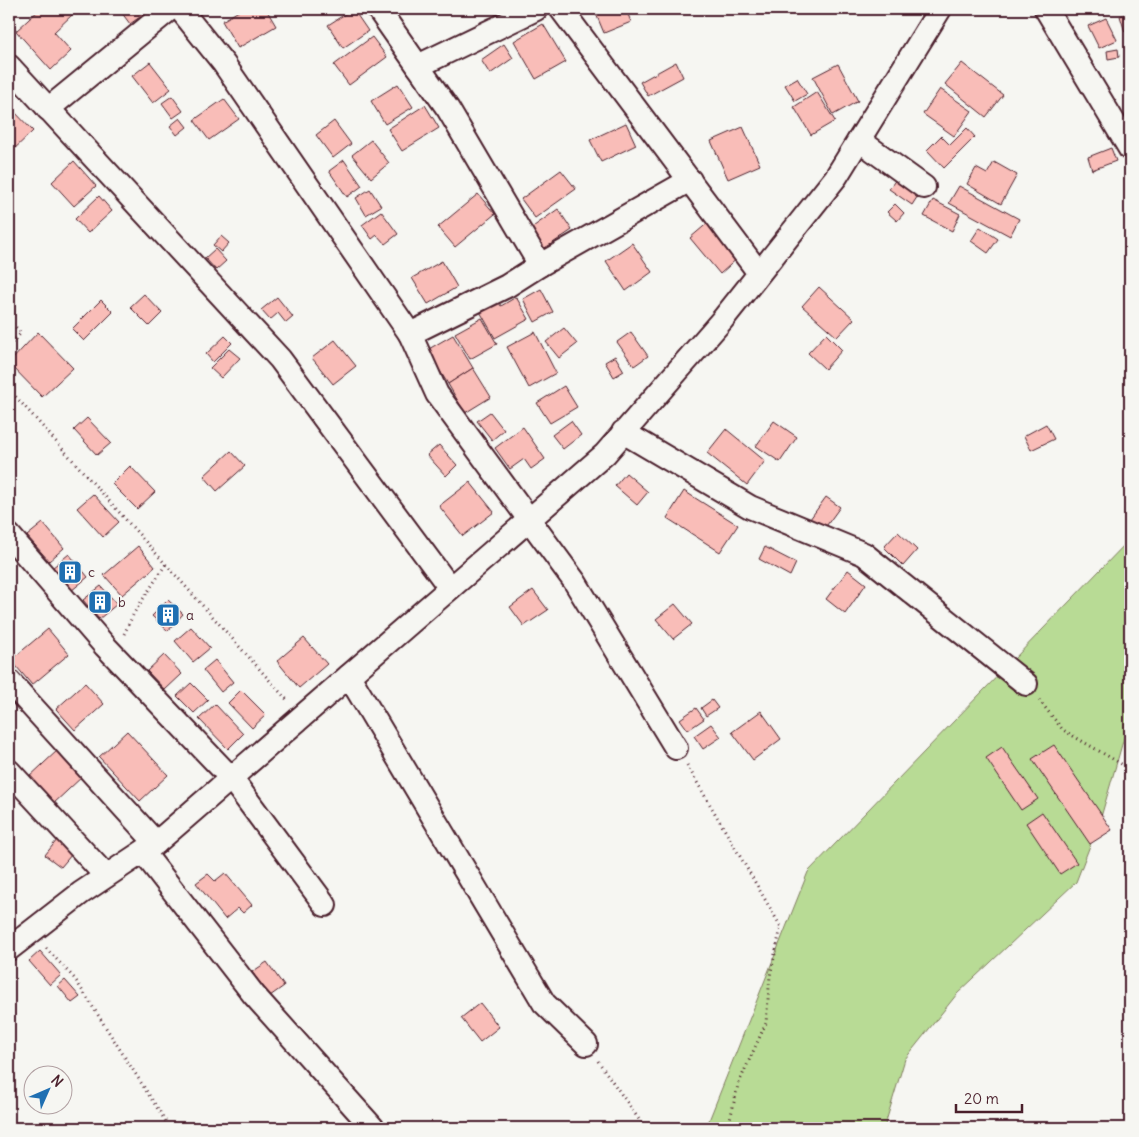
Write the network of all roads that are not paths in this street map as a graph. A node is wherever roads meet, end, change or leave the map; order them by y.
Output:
1 (170, 9) edge
2 (180, 9) edge
3 (378, 9) edge
4 (536, 9) edge
5 (561, 9) edge
6 (940, 9) edge
7 (1046, 9) edge
8 (9, 66) edge
9 (418, 66) junction
10 (48, 108) junction
11 (859, 140) junction
12 (1130, 149) edge
13 (690, 180) junction
14 (924, 187) dead end
15 (540, 265) junction
16 (759, 273) junction
17 (410, 334) junction
18 (624, 432) junction
19 (528, 520) junction
20 (9, 536) edge
21 (450, 588) junction
22 (349, 676) junction
23 (9, 681) edge
24 (1026, 684) road end
25 (676, 748) road end
26 (9, 771) edge
27 (231, 778) junction
28 (150, 848) junction
29 (106, 876) junction
30 (325, 905) dead end
31 (9, 949) edge
32 (586, 1044) road end
33 (373, 1128) edge

1 - 10 street
2 - 17 street
3 - 9 street
4 - 9 street
5 - 13 street
6 - 11 street
7 - 12 street
8 - 10 street
9 - 15 street
10 - 21 street
11 - 14 street
11 - 16 street
13 - 15 street
13 - 16 street
15 - 17 street
16 - 18 street
17 - 19 street
18 - 19 street
18 - 24 street
19 - 21 street
19 - 25 street
20 - 27 street
21 - 22 street
22 - 27 street
22 - 32 street
23 - 28 street
26 - 29 street
27 - 28 street
27 - 30 street
28 - 29 street
28 - 33 street
29 - 31 street

